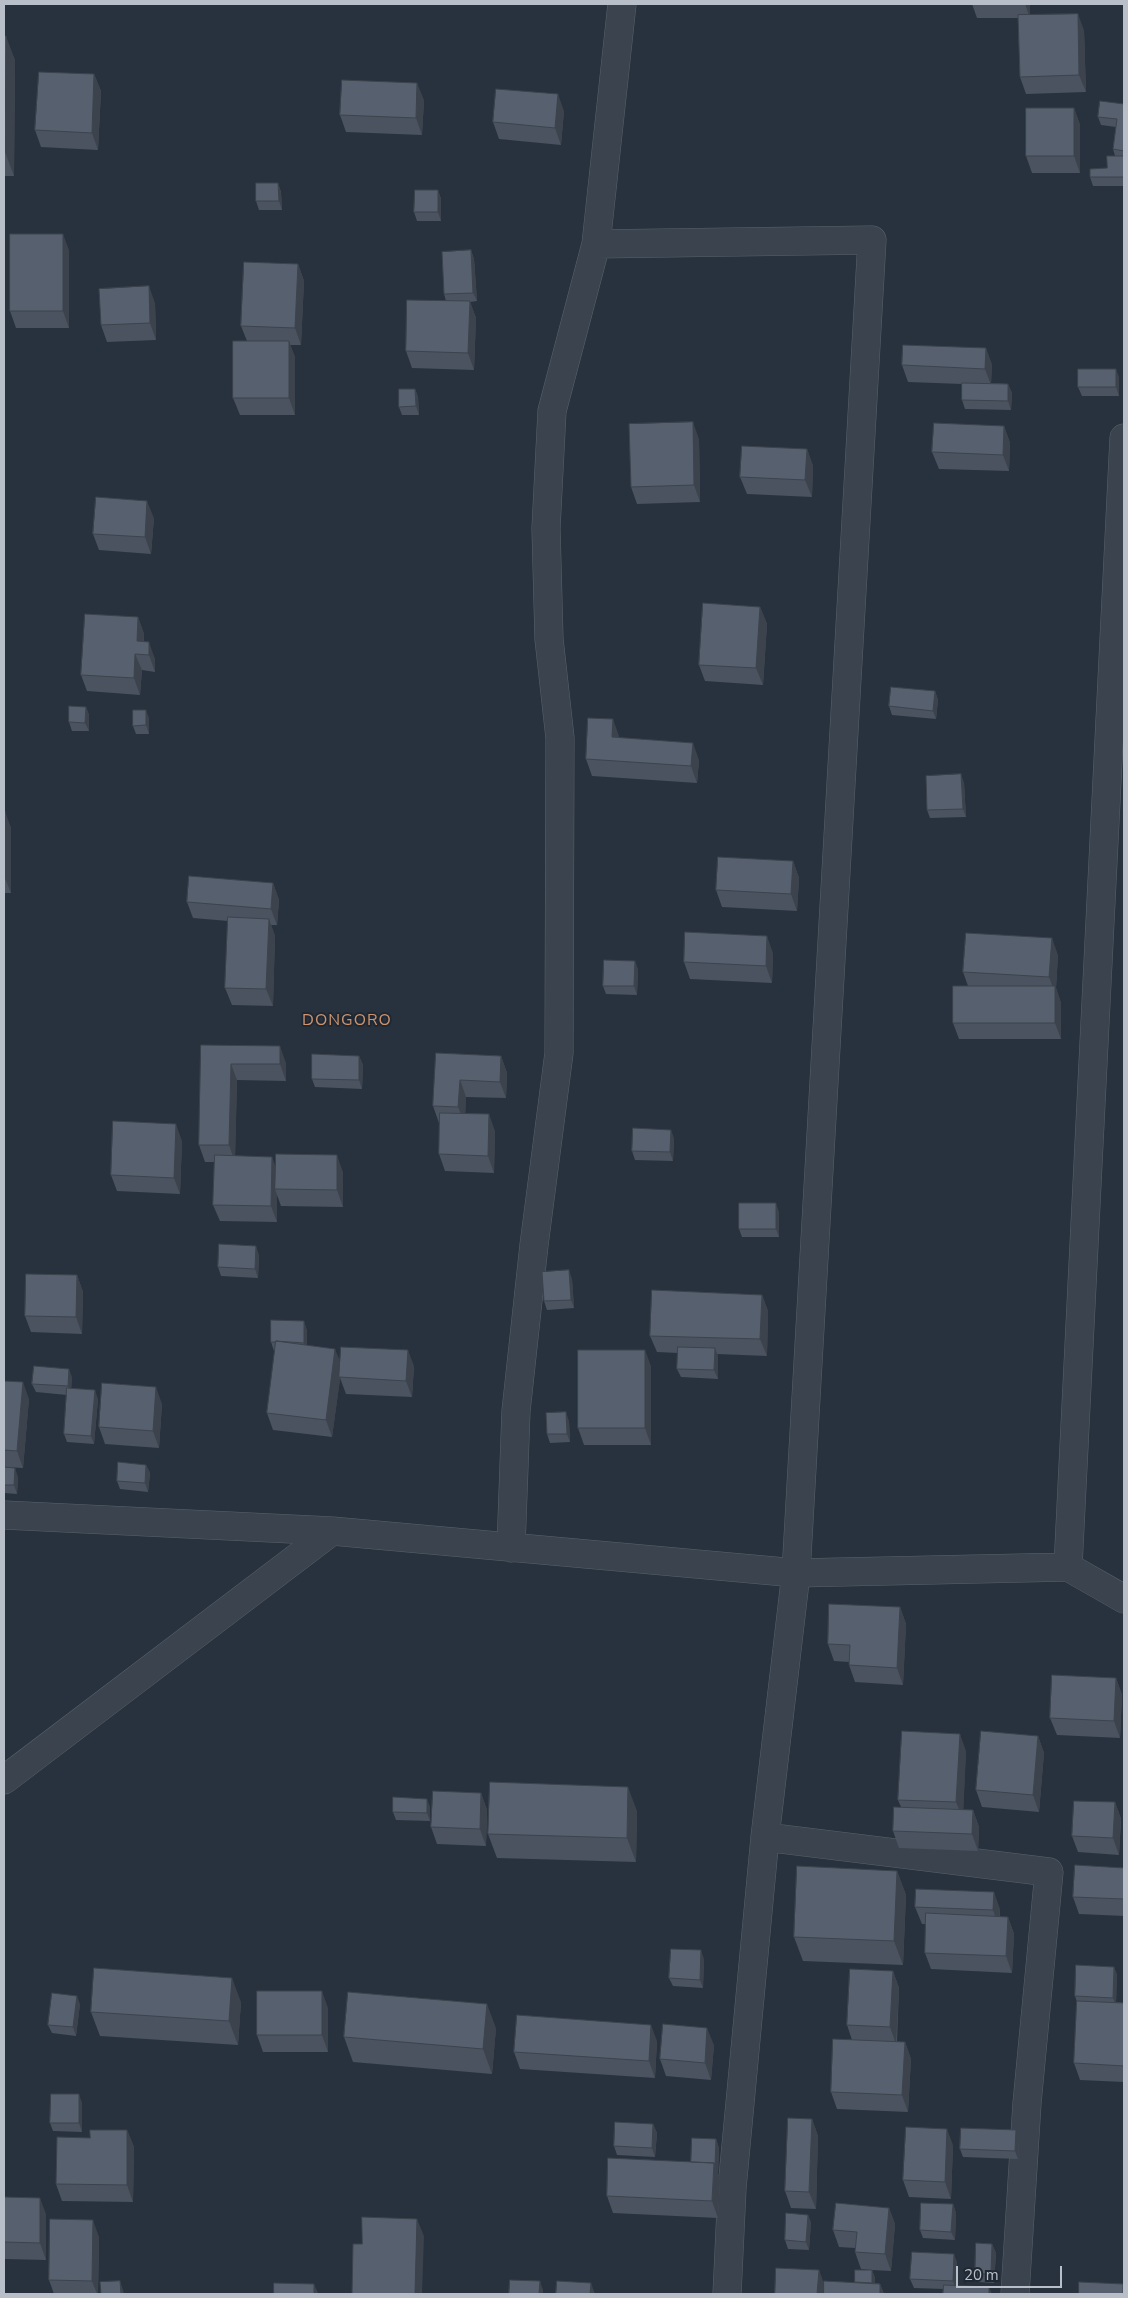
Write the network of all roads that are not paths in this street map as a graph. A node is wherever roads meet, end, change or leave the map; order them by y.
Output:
1 (622, 4) edge
2 (596, 244) junction
3 (1124, 438) edge
4 (1115, 809) edge
5 (4, 1515) edge
6 (332, 1531) junction
7 (511, 1548) junction
8 (1068, 1567) junction
9 (796, 1573) junction
10 (1124, 1599) edge
11 (4, 1780) edge
12 (765, 1837) junction
13 (727, 2294) edge
14 (1015, 2294) edge

1 - 2 street
2 - 7 street
2 - 9 street
3 - 4 street
4 - 8 street
5 - 6 street
6 - 7 street
6 - 11 street
7 - 9 street
8 - 9 street
8 - 10 street
9 - 12 street
12 - 13 street
12 - 14 street

